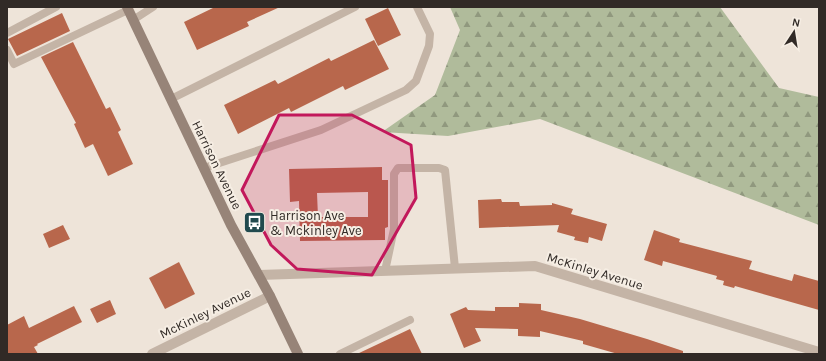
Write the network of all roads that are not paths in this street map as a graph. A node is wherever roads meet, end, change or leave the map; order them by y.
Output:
1 (56, 7) edge
2 (153, 7) edge
3 (355, 7) edge
4 (417, 7) edge
5 (128, 8) edge
6 (133, 20) junction
7 (7, 33) edge
8 (7, 50) edge
9 (171, 99) junction
10 (204, 168) junction
11 (455, 268) junction
12 (385, 271) junction
13 (259, 276) junction
14 (270, 296) junction
15 (410, 320) dead end
16 (819, 352) edge
17 (152, 354) edge
18 (298, 354) edge
19 (340, 354) edge

1 - 7 lane
2 - 6 lane
3 - 9 lane
4 - 10 lane
5 - 6 main road, Harrison Avenue
5 - 8 lane
6 - 9 main road, Harrison Avenue
9 - 10 main road, Harrison Avenue
10 - 13 main road, Harrison Avenue
11 - 12 street, McKinley Avenue
11 - 12 lane
11 - 16 street, McKinley Avenue
12 - 13 street, McKinley Avenue
13 - 14 main road, Harrison Avenue
14 - 17 street, McKinley Avenue
14 - 18 main road, Harrison Avenue
15 - 19 lane

